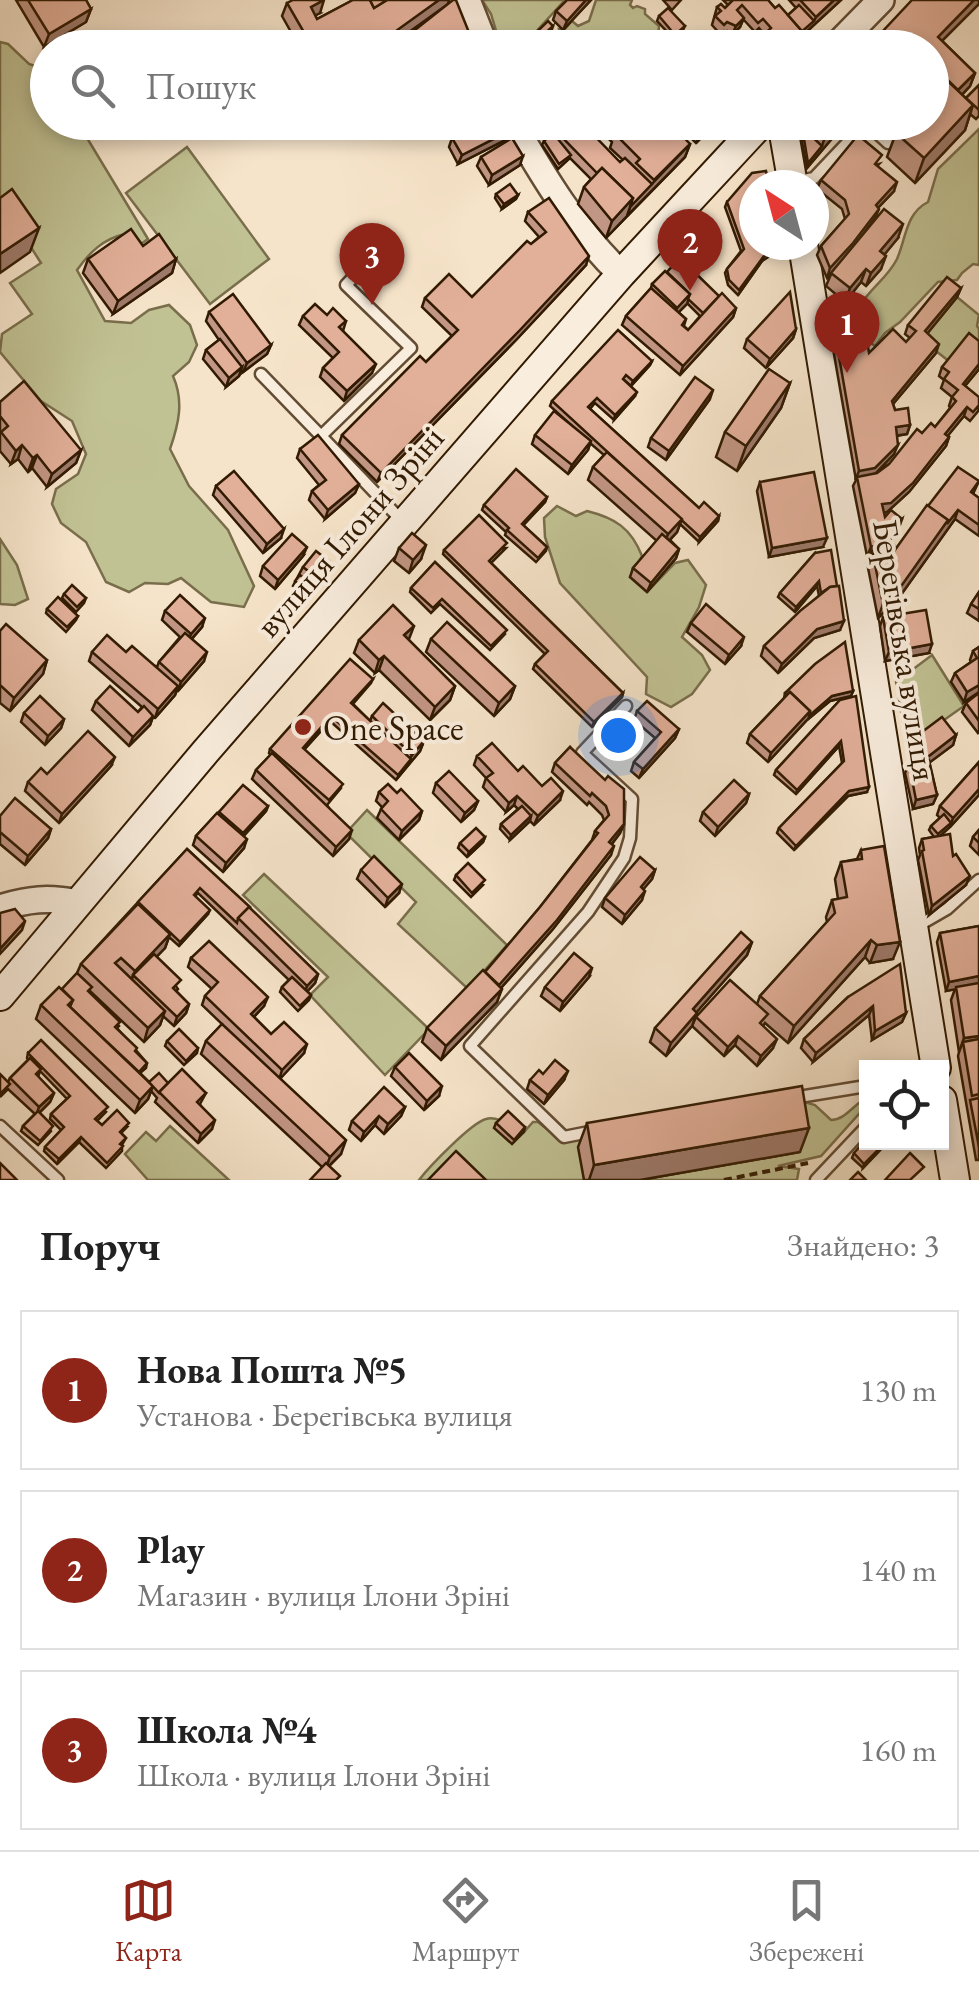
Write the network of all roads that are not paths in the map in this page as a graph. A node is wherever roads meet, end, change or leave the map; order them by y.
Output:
1 (468, 0) edge
2 (880, 0) edge
3 (479, 30) edge
4 (851, 30) edge
5 (523, 140) edge
6 (745, 140) edge
7 (785, 140) edge
8 (850, 140) edge
9 (885, 140) edge
10 (888, 143) dead end
11 (791, 170) edge
12 (822, 170) edge
13 (388, 241) dead end
14 (804, 260) edge
15 (621, 274) junction
16 (261, 374) dead end
17 (321, 436) junction
18 (404, 524) junction
19 (626, 706) dead end
20 (979, 880) edge
21 (77, 904) junction
22 (0, 908) edge
23 (913, 928) junction
24 (0, 996) edge
25 (935, 1060) edge
26 (859, 1087) edge
27 (776, 1101) edge
28 (0, 1126) edge
29 (601, 1130) edge
30 (859, 1134) edge
31 (949, 1143) edge
32 (58, 1180) edge
33 (816, 1180) edge
34 (955, 1180) edge

1 - 3 street
2 - 4 street
5 - 15 street
6 - 15 main road, вулиця Ілони Зріні
7 - 11 main road
8 - 12 lane
9 - 10 lane
13 - 17 lane
14 - 23 main road, Берегівська вулиця
15 - 18 main road, вулиця Ілони Зріні
16 - 17 lane
17 - 18 lane
18 - 21 main road, вулиця Ілони Зріні
19 - 29 lane
20 - 23 lane
21 - 22 street
21 - 24 main road, вулиця Ілони Зріні
23 - 25 main road, Берегівська вулиця
26 - 27 lane
28 - 32 lane
30 - 33 lane
31 - 34 main road

